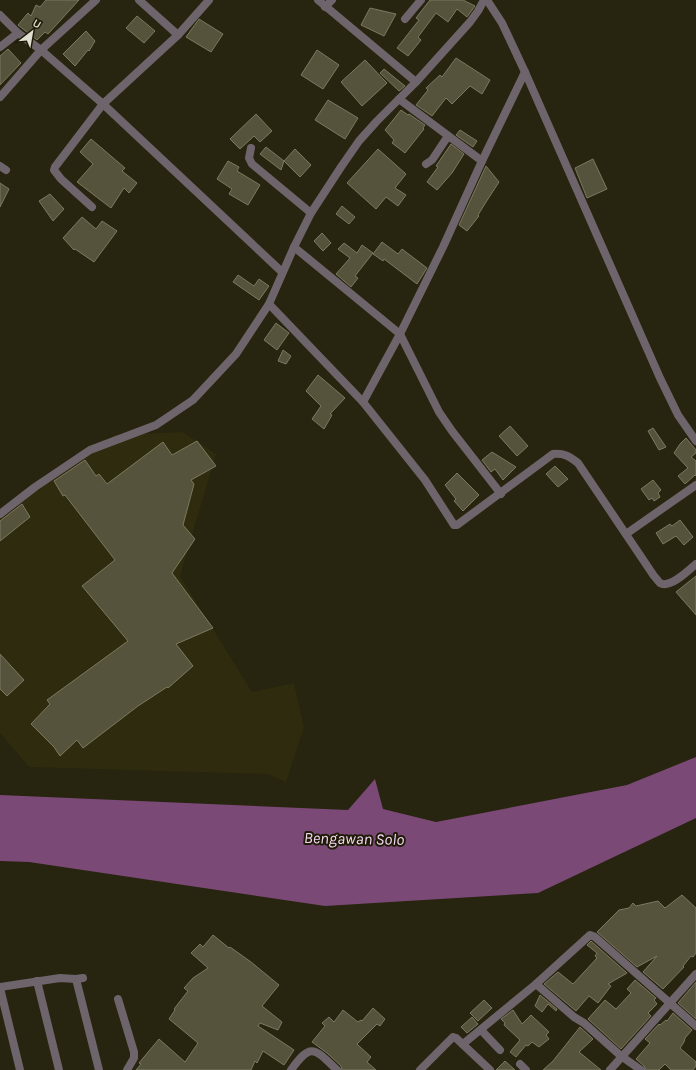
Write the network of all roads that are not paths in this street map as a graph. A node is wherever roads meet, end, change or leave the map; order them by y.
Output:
1 (96, 0) edge
2 (139, 0) edge
3 (209, 0) edge
4 (318, 0) edge
5 (332, 0) edge
6 (421, 0) edge
7 (485, 0) edge
8 (325, 7) junction
9 (0, 15) edge
10 (405, 19) dead end
11 (18, 33) junction
12 (178, 35) junction
13 (0, 47) edge
14 (41, 50) junction
15 (525, 72) junction
16 (416, 82) junction
17 (0, 97) edge
18 (399, 99) junction
19 (103, 104) junction
20 (448, 136) junction
21 (251, 148) dead end
22 (482, 161) junction
23 (426, 164) dead end
24 (92, 207) dead end
25 (311, 213) junction
26 (294, 247) junction
27 (282, 272) junction
28 (269, 304) junction
29 (400, 334) junction
30 (363, 402) junction
31 (696, 441) edge
32 (696, 485) edge
33 (501, 494) junction
34 (0, 514) edge
35 (626, 534) junction
36 (696, 564) edge
37 (696, 974) edge
38 (37, 981) junction
39 (536, 984) junction
40 (0, 987) edge
41 (118, 999) dead end
42 (669, 1003) junction
43 (696, 1026) edge
44 (480, 1030) junction
45 (463, 1044) junction
46 (500, 1050) dead end
47 (621, 1056) junction
48 (20, 1070) edge
49 (59, 1070) edge
50 (99, 1070) edge
51 (127, 1070) edge
52 (291, 1070) edge
53 (337, 1070) edge
54 (420, 1070) edge
55 (490, 1070) edge
56 (610, 1070) edge
57 (641, 1070) edge

1 - 14 street
2 - 12 street
3 - 12 street
4 - 8 street
5 - 8 street
6 - 10 street
7 - 15 street
7 - 16 street
8 - 16 street
9 - 11 street
11 - 13 street
11 - 14 street
12 - 19 street
14 - 17 street
14 - 19 street
15 - 22 street
15 - 31 street
16 - 18 street
18 - 20 street
18 - 25 street
19 - 24 street
19 - 27 street
20 - 22 street
20 - 23 street
21 - 25 street
22 - 29 street
25 - 26 street
26 - 27 street
26 - 29 street
27 - 28 street
28 - 30 street
28 - 34 street
29 - 30 street
29 - 33 street
30 - 33 street
32 - 35 street
33 - 35 street
35 - 36 street
37 - 42 street
38 - 40 street
38 - 49 street
38 - 50 street
39 - 42 street
39 - 44 street
39 - 47 street
40 - 48 street
41 - 51 street
42 - 43 street
42 - 47 street
44 - 45 street
44 - 46 street
45 - 54 street
45 - 55 street
47 - 56 street
47 - 57 street
52 - 53 street

